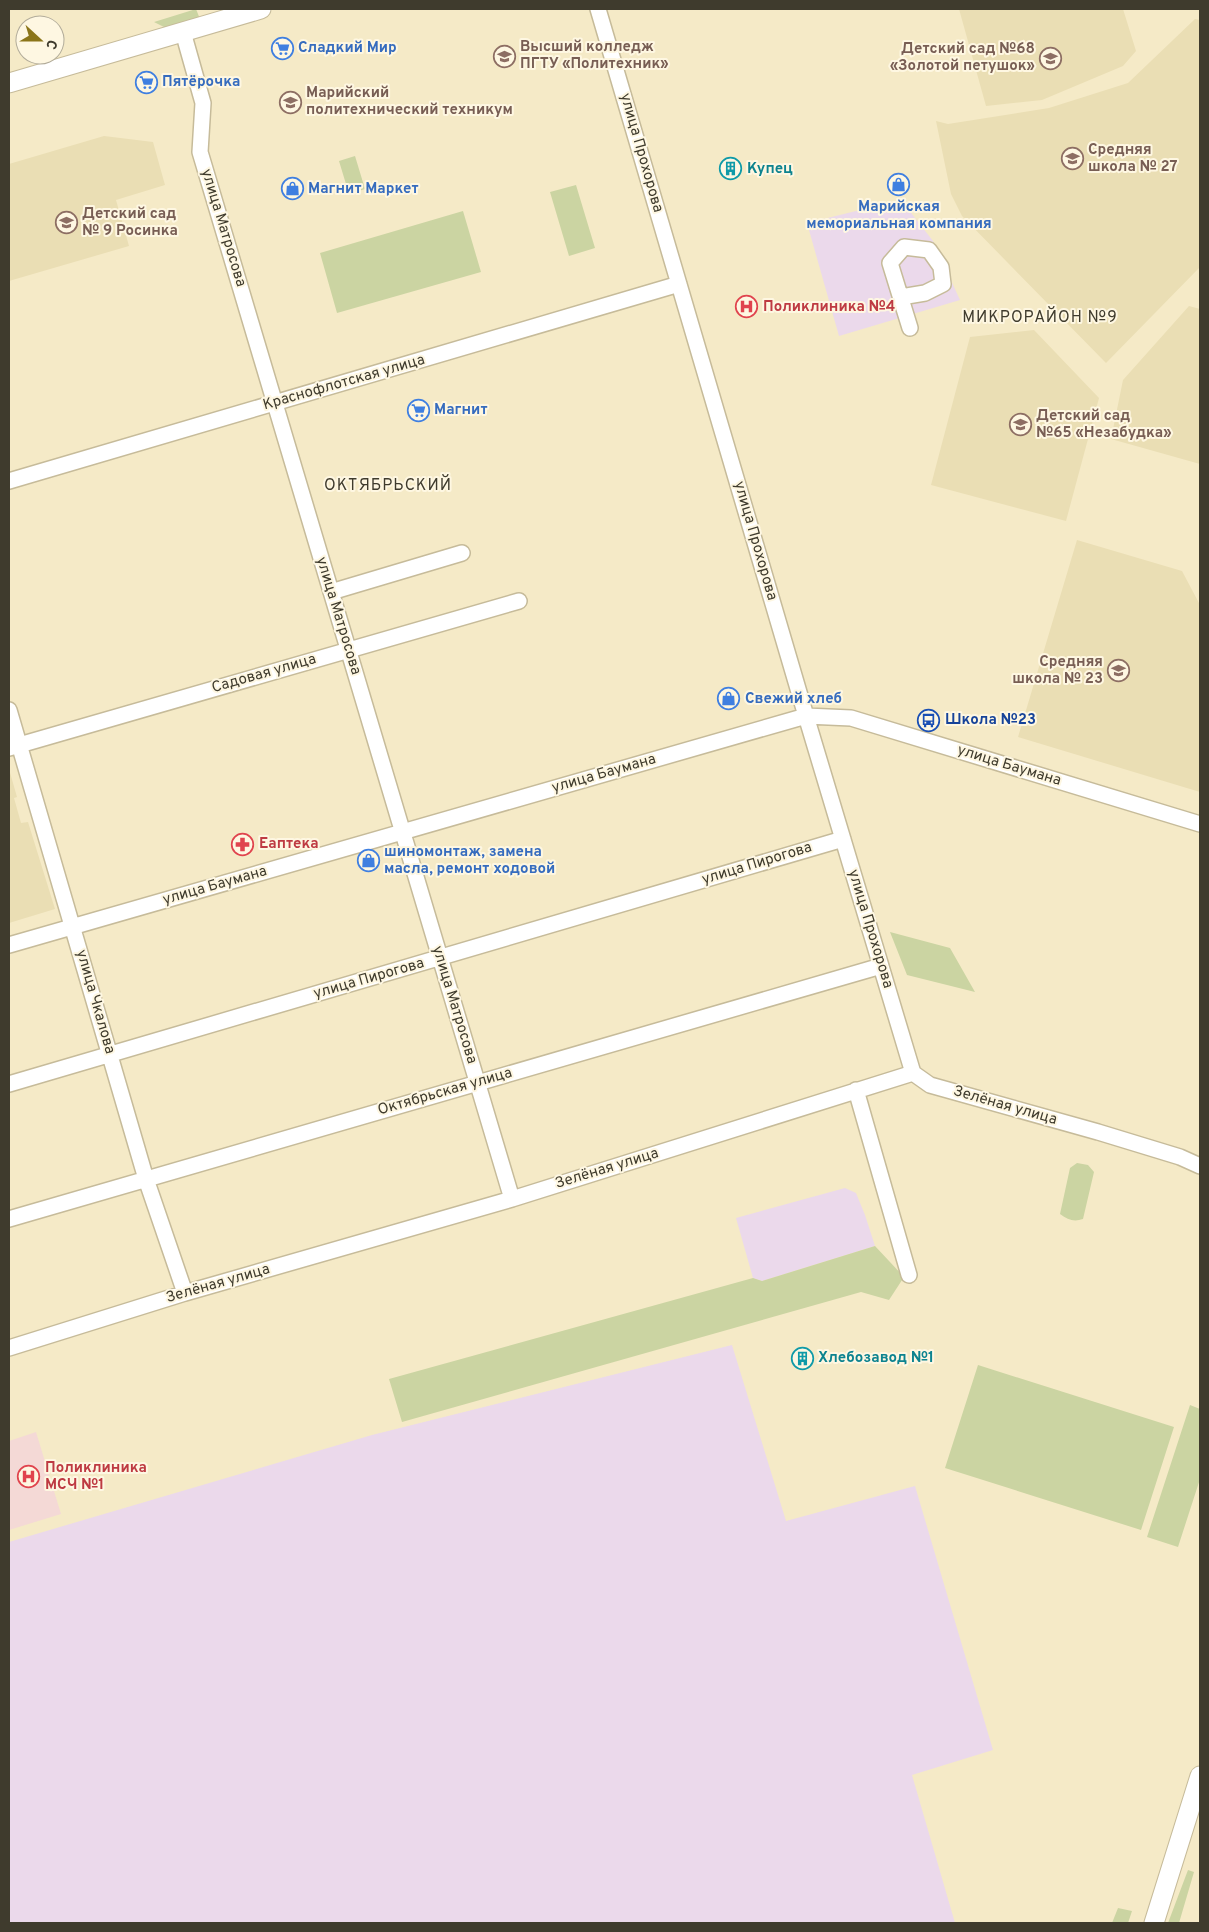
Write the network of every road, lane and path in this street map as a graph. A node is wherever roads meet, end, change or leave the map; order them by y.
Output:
1 (261, 9) edge
2 (598, 9) edge
3 (183, 32) junction
4 (9, 83) edge
5 (679, 284) junction
6 (900, 297) dead end
7 (910, 328) dead end
8 (275, 403) junction
9 (9, 481) edge
10 (462, 553) dead end
11 (331, 592) junction
12 (519, 601) dead end
13 (348, 649) junction
14 (9, 710) edge
15 (806, 716) junction
16 (14, 747) edge
17 (1200, 824) edge
18 (403, 832) junction
19 (843, 839) junction
20 (73, 927) junction
21 (9, 945) edge
22 (440, 958) junction
23 (881, 966) junction
24 (111, 1054) junction
25 (913, 1073) junction
26 (477, 1083) junction
27 (9, 1084) edge
28 (856, 1090) junction
29 (1200, 1166) edge
30 (146, 1179) junction
31 (512, 1199) junction
32 (9, 1219) edge
33 (909, 1275) dead end
34 (185, 1293) junction
35 (9, 1348) edge
36 (1200, 1776) edge
37 (1154, 1923) edge

1 - 3 main road
2 - 5 street, улица Прохорова
3 - 4 main road
3 - 8 street, улица Матросова
5 - 8 street, Краснофлотская улица
5 - 15 street, улица Прохорова
6 - 7 street
8 - 9 street, Краснофлотская улица
8 - 11 street, улица Матросова
10 - 11 street
11 - 13 street, улица Матросова
12 - 13 street, Садовая улица
13 - 16 street, Садовая улица
13 - 18 street, улица Матросова
14 - 16 street, улица Чкалова
15 - 17 street, улица Баумана
15 - 18 street, улица Баумана
15 - 19 street, улица Прохорова
16 - 20 street, улица Чкалова
18 - 20 street, улица Баумана
18 - 22 street, улица Матросова
19 - 22 street, улица Пирогова
19 - 23 street, улица Прохорова
20 - 21 street, улица Баумана
20 - 24 street, улица Чкалова
22 - 24 street, улица Пирогова
22 - 26 street, улица Матросова
23 - 25 street, улица Прохорова
23 - 26 street, Октябрьская улица
24 - 27 street, улица Пирогова
24 - 30 street, улица Чкалова
25 - 28 street, Зелёная улица
25 - 29 street, Зелёная улица
26 - 30 street, Октябрьская улица
26 - 31 street, улица Матросова
28 - 31 street, Зелёная улица
28 - 33 street
30 - 32 street, Октябрьская улица
30 - 34 street, улица Чкалова
31 - 34 street, Зелёная улица
34 - 35 street, Зелёная улица
36 - 37 main road

